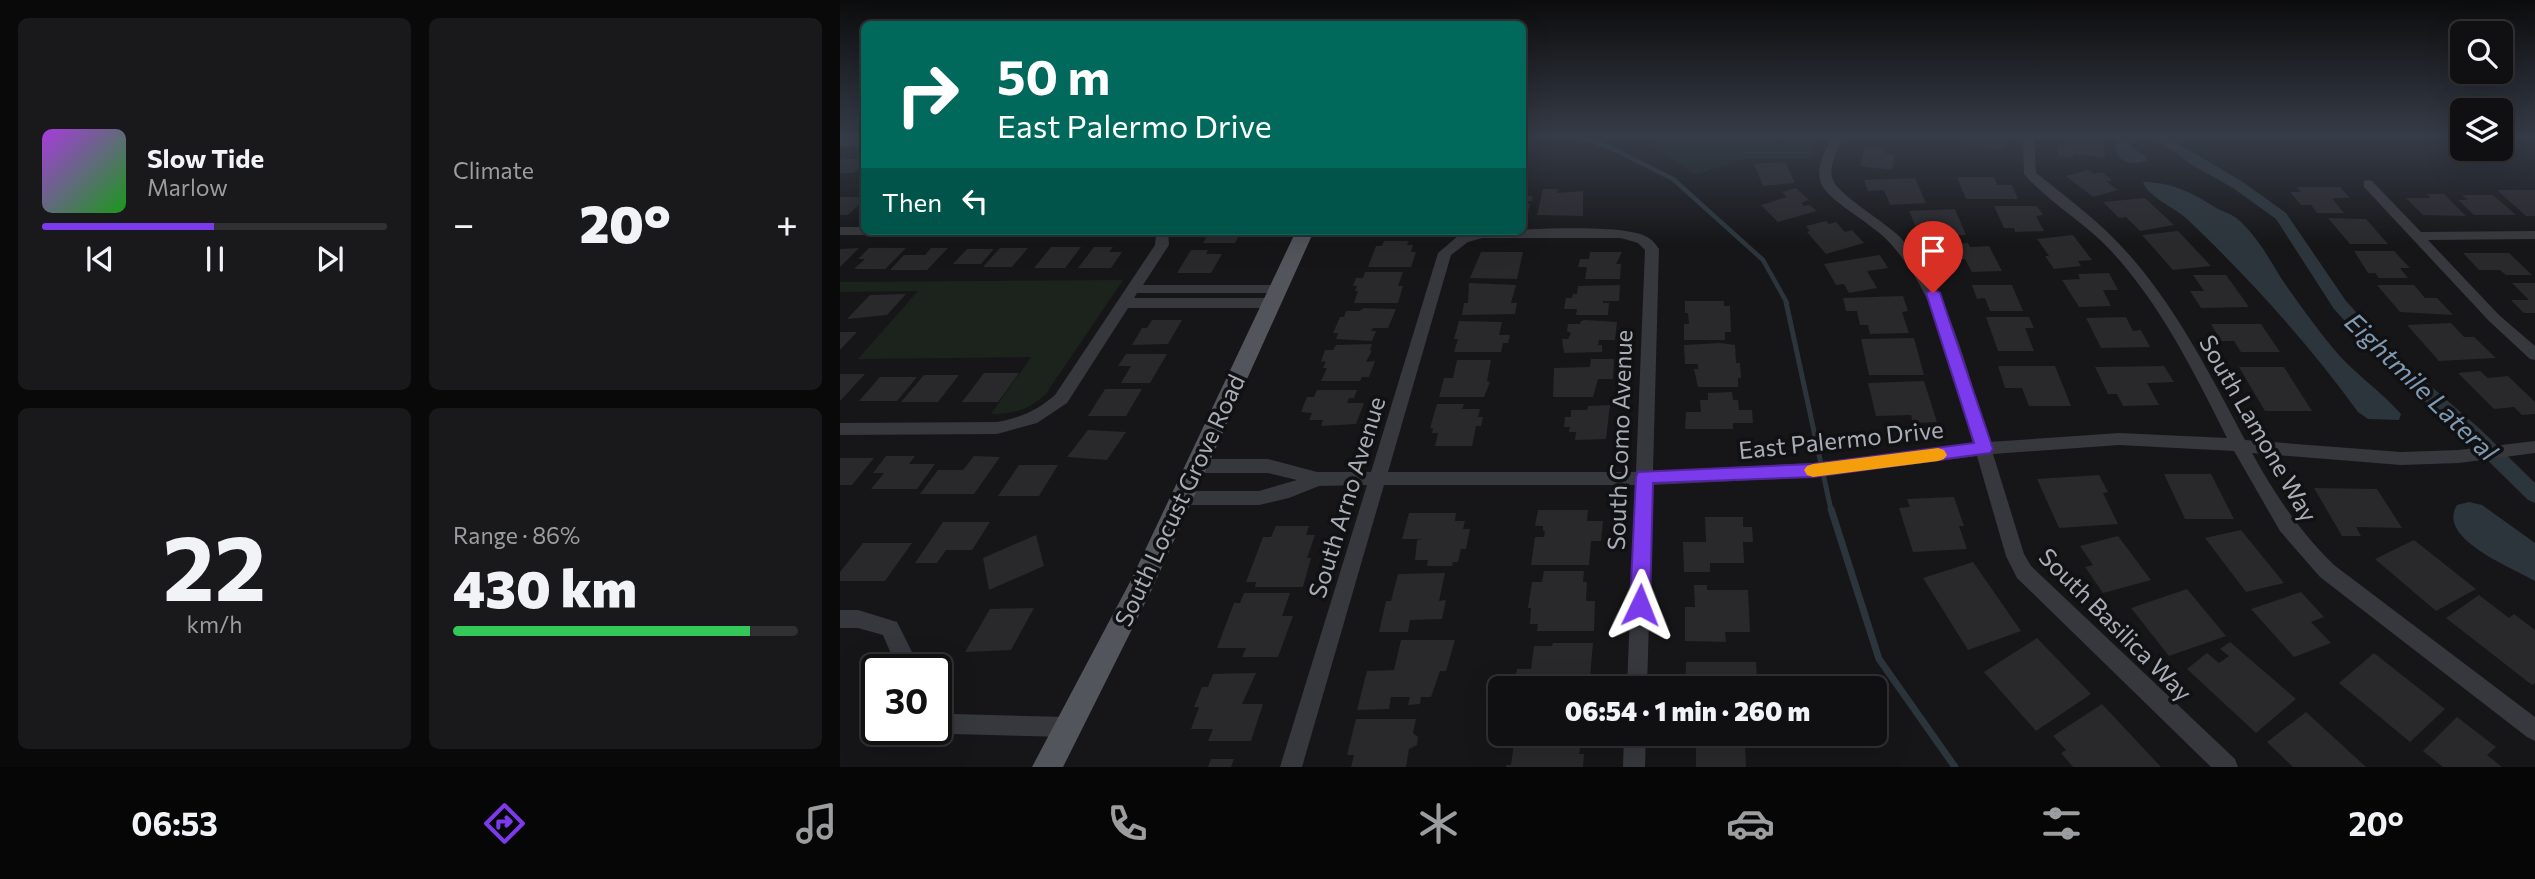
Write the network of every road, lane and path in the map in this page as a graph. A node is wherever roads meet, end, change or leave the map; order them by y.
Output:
1 (1824, 173) edge
2 (2030, 173) edge
3 (2368, 184) dead end
4 (840, 231) edge
5 (861, 231) edge
6 (1526, 234) edge
7 (1161, 235) edge
8 (1303, 235) edge
9 (1478, 235) edge
10 (2535, 235) edge
11 (2419, 236) junction
12 (1643, 240) joint
13 (1133, 289) junction
14 (1275, 296) junction
15 (1124, 303) junction
16 (2535, 355) edge
17 (840, 429) edge
18 (2240, 444) junction
19 (2535, 447) edge
20 (1984, 449) junction
21 (1198, 466) junction
22 (1644, 477) junction
23 (1377, 478) junction
24 (1317, 479) junction
25 (1182, 498) junction
26 (840, 619) edge
27 (903, 654) edge
28 (1637, 676) edge
29 (952, 724) edge
30 (1067, 727) junction
31 (2535, 730) edge
32 (1635, 746) edge
33 (1047, 767) edge
34 (1292, 767) edge
35 (1634, 767) edge
36 (2227, 767) edge

1 - 20 street, South Basilica Way
2 - 18 street, South Lamone Way
3 - 11 street
4 - 5 street
6 - 12 street, South Arno Avenue
7 - 13 street
8 - 14 main road, South Locust Grove Road
9 - 23 street, South Arno Avenue
10 - 11 street
11 - 16 street
12 - 22 street, South Como Avenue
13 - 14 street
13 - 15 street
14 - 15 street
14 - 21 main road, South Locust Grove Road
15 - 17 street
18 - 19 street, East Palermo Drive
18 - 20 street, East Palermo Drive
18 - 31 street, South Lamone Way
20 - 22 street, East Palermo Drive
20 - 36 street, South Basilica Way
21 - 24 street, East Palermo Drive
21 - 25 main road, South Locust Grove Road
22 - 23 street, East Palermo Drive
22 - 28 street, South Como Avenue
23 - 24 street, East Palermo Drive
23 - 34 street, South Arno Avenue
24 - 25 street, East Palermo Drive
25 - 30 main road, South Locust Grove Road
26 - 27 street
29 - 30 street
30 - 33 main road, South Locust Grove Road
32 - 35 street

